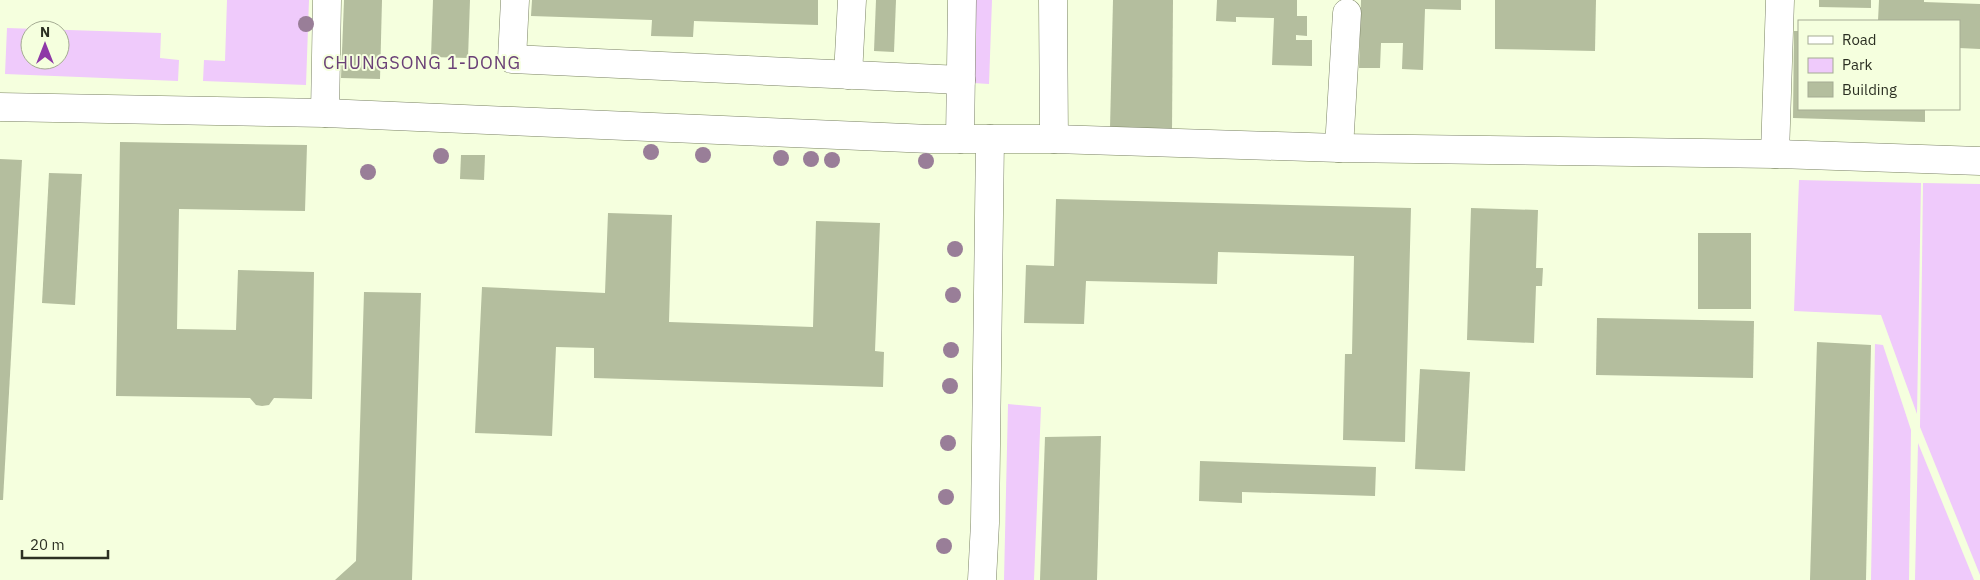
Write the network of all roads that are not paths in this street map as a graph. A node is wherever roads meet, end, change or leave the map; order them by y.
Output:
1 (327, 0) edge
2 (515, 0) edge
3 (852, 0) edge
4 (962, 0) edge
5 (1053, 0) edge
6 (1780, 0) edge
7 (1347, 13) dead end
8 (848, 75) junction
9 (961, 80) junction
10 (0, 107) edge
11 (325, 113) junction
12 (960, 139) junction
13 (990, 139) junction
14 (1054, 139) junction
15 (1338, 148) junction
16 (1775, 154) junction
17 (1980, 161) edge
18 (982, 580) edge

1 - 11 street
2 - 8 street
3 - 8 street
4 - 9 street
5 - 14 street
6 - 16 street
7 - 15 street
8 - 9 street
9 - 12 street
10 - 11 street
11 - 12 street
12 - 13 street
13 - 14 street
13 - 18 street
14 - 15 street
15 - 16 street
16 - 17 street

